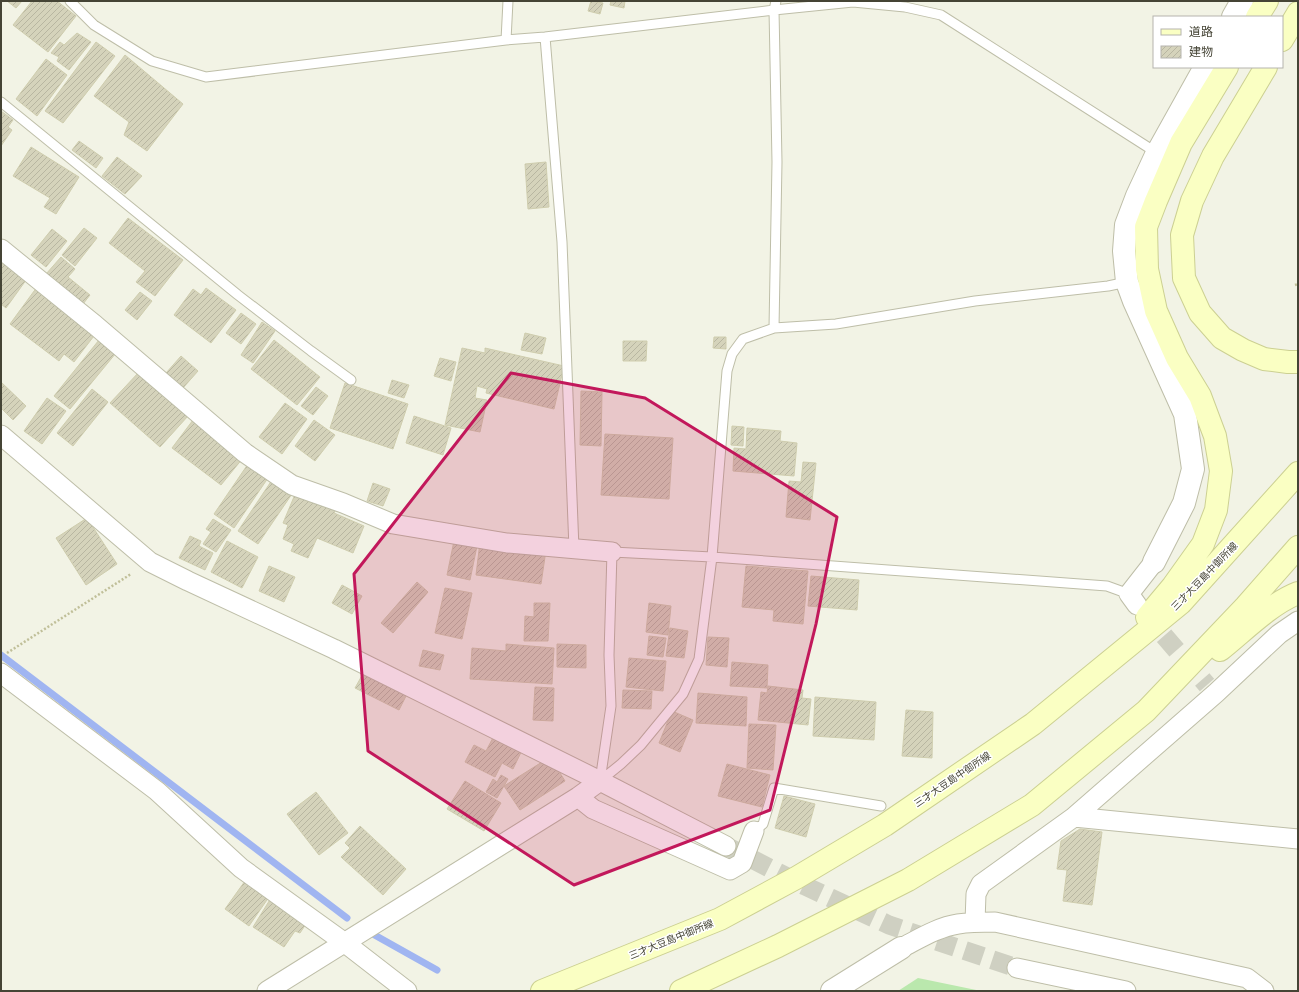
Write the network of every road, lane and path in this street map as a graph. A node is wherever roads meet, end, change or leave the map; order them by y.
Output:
1 (70, 1) edge
2 (508, 1) edge
3 (1242, 1) edge
4 (1267, 1) edge
5 (775, 5) edge
6 (1298, 13) edge
7 (1234, 16) edge
8 (1258, 16) edge
9 (545, 37) junction
10 (1283, 38) edge
11 (506, 40) junction
12 (1204, 68) edge
13 (1226, 68) edge
14 (1265, 68) edge
15 (1, 102) edge
16 (1157, 153) junction
17 (1, 249) edge
18 (1127, 282) junction
19 (774, 328) junction
20 (1298, 362) edge
21 (351, 380) dead end
22 (1, 435) edge
23 (1298, 473) edge
24 (1298, 547) edge
25 (574, 549) junction
26 (612, 552) junction
27 (712, 557) junction
28 (150, 562) junction
29 (1154, 562) joint
30 (1298, 593) edge
31 (1133, 600) joint
32 (1298, 621) edge
33 (10, 650) dead end
34 (1113, 658) junction
35 (1, 673) edge
36 (1146, 711) junction
37 (600, 781) junction
38 (578, 797) junction
39 (881, 806) dead end
40 (1074, 817) junction
41 (754, 831) joint
42 (1298, 839) edge
43 (726, 846) tunnel mouth
44 (975, 922) junction
45 (345, 943) junction
46 (901, 948) joint
47 (1017, 968) tunnel mouth
48 (267, 991) edge
49 (407, 991) edge
50 (542, 991) edge
51 (681, 991) edge
52 (832, 991) edge
53 (1126, 991) edge
54 (1264, 991) edge

1 - 11 lane
2 - 11 lane
3 - 7 street
4 - 8 main road
5 - 9 lane
5 - 16 lane
5 - 19 lane
6 - 10 main road
9 - 11 lane
9 - 25 lane
12 - 16 street
13 - 34 main road
14 - 20 main road
15 - 21 lane
16 - 18 street
17 - 25 street
18 - 19 lane
18 - 29 street
19 - 27 lane
22 - 28 street
23 - 34 main road, 三才大豆島中御所線
24 - 36 main road
25 - 26 street
26 - 27 lane
26 - 37 lane
27 - 31 lane
27 - 37 lane
28 - 33 path
28 - 37 street
29 - 31 street
30 - 36 main road
32 - 40 street
34 - 50 main road, 三才大豆島中御所線
35 - 45 street
36 - 51 main road
37 - 38 street
37 - 43 street
38 - 41 street
38 - 45 street
39 - 41 lane
40 - 42 street
40 - 44 street
44 - 46 street
44 - 54 street
45 - 48 street
45 - 49 street
46 - 52 street
47 - 53 street

